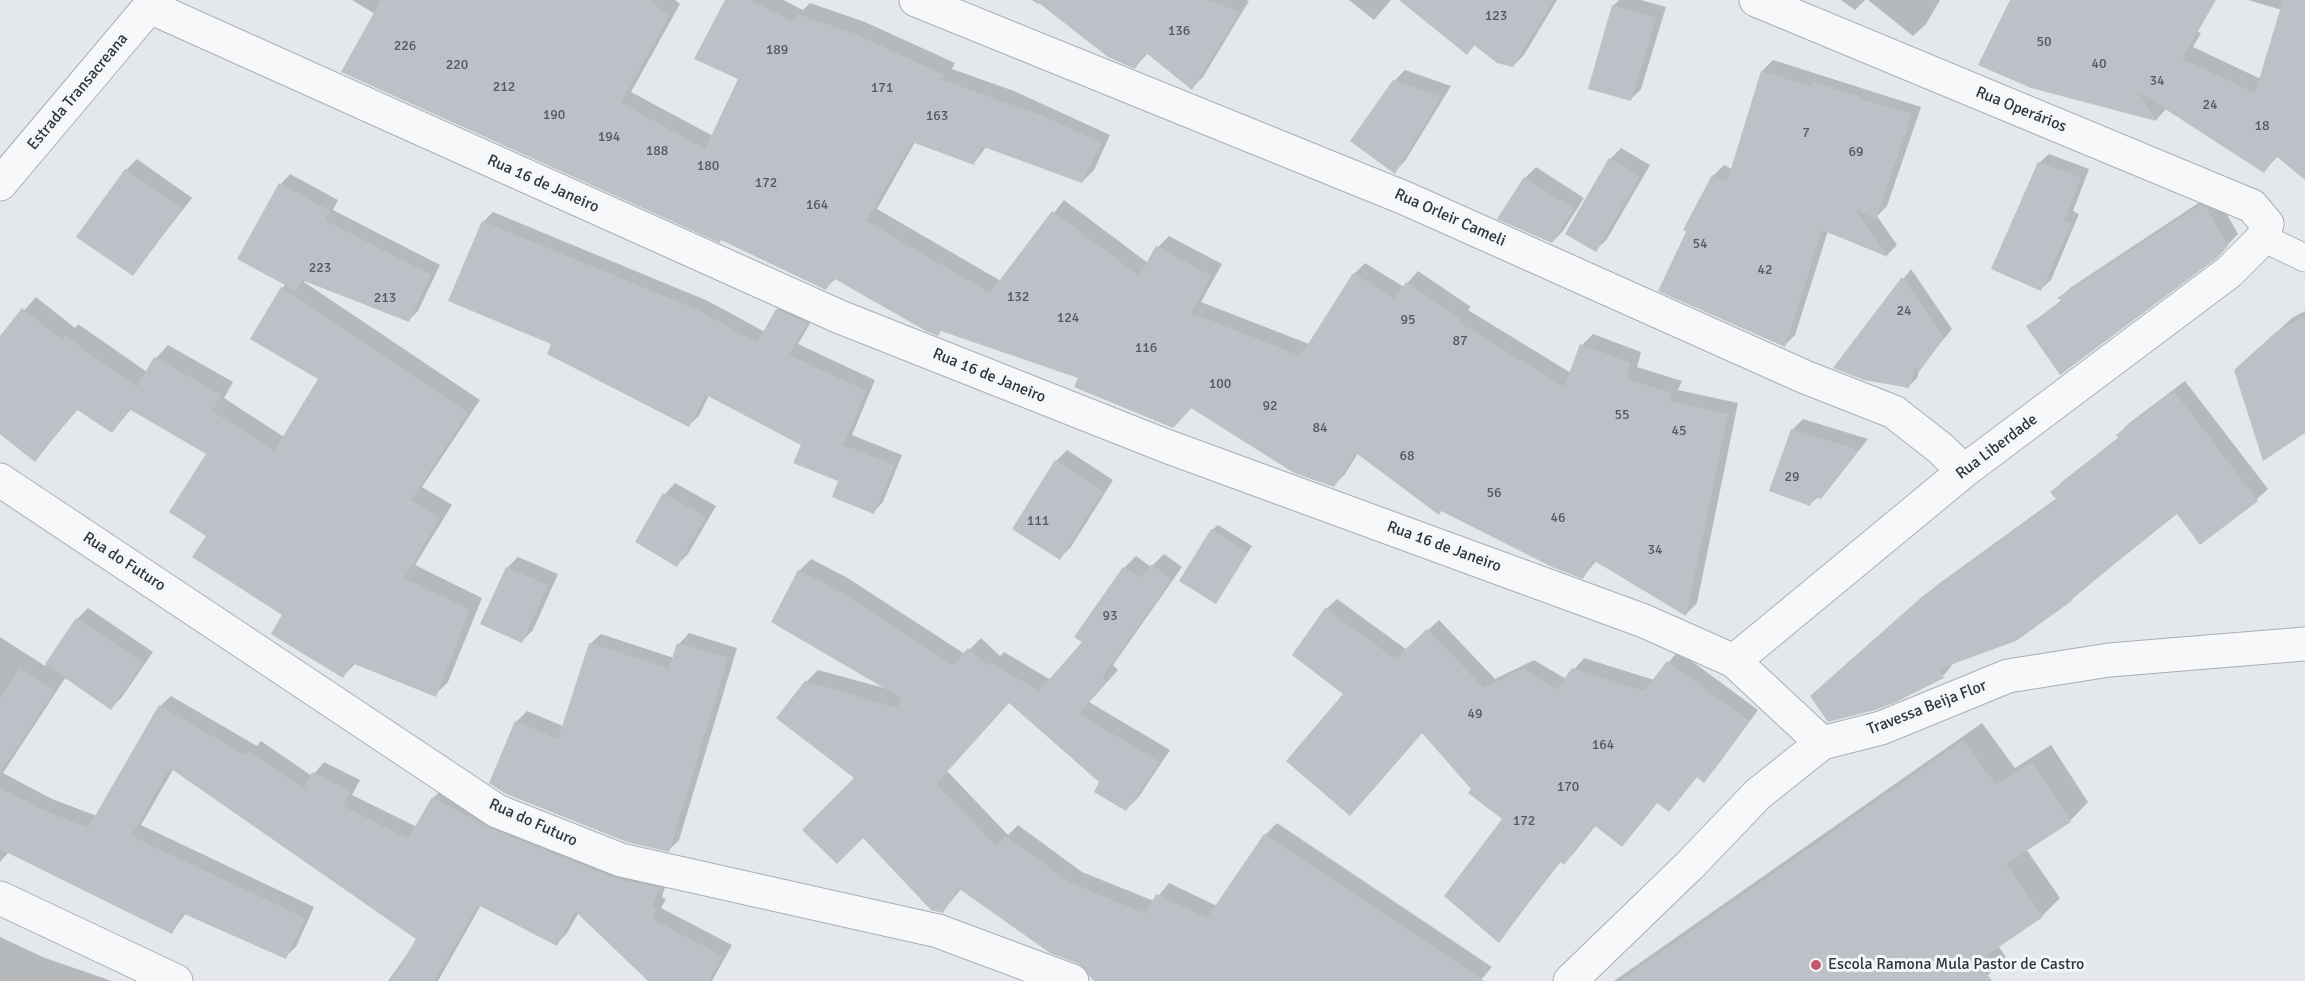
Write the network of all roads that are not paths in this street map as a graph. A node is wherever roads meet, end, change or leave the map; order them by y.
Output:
1 (916, 0) edge
2 (1756, 0) edge
3 (152, 3) edge
4 (0, 184) edge
5 (2263, 238) junction
6 (2305, 258) edge
7 (1964, 471) junction
8 (0, 480) edge
9 (2305, 644) edge
10 (1734, 661) junction
11 (1822, 743) junction
12 (0, 898) edge
13 (176, 981) edge
14 (1072, 981) edge
15 (1570, 981) edge

1 - 7 street, Rua Orleir Cameli
2 - 5 street, Rua Operários
3 - 4 street, Estrada Transacreana
3 - 10 street, Rua 16 de Janeiro
5 - 6 lane
5 - 7 street, Rua Liberdade
7 - 10 street, Rua Liberdade
8 - 14 street, Rua do Futuro
9 - 11 street, Travessa Beija Flor
10 - 11 street, Rua 16 de Janeiro
11 - 15 street, Travessa Beija Flor
12 - 13 street

